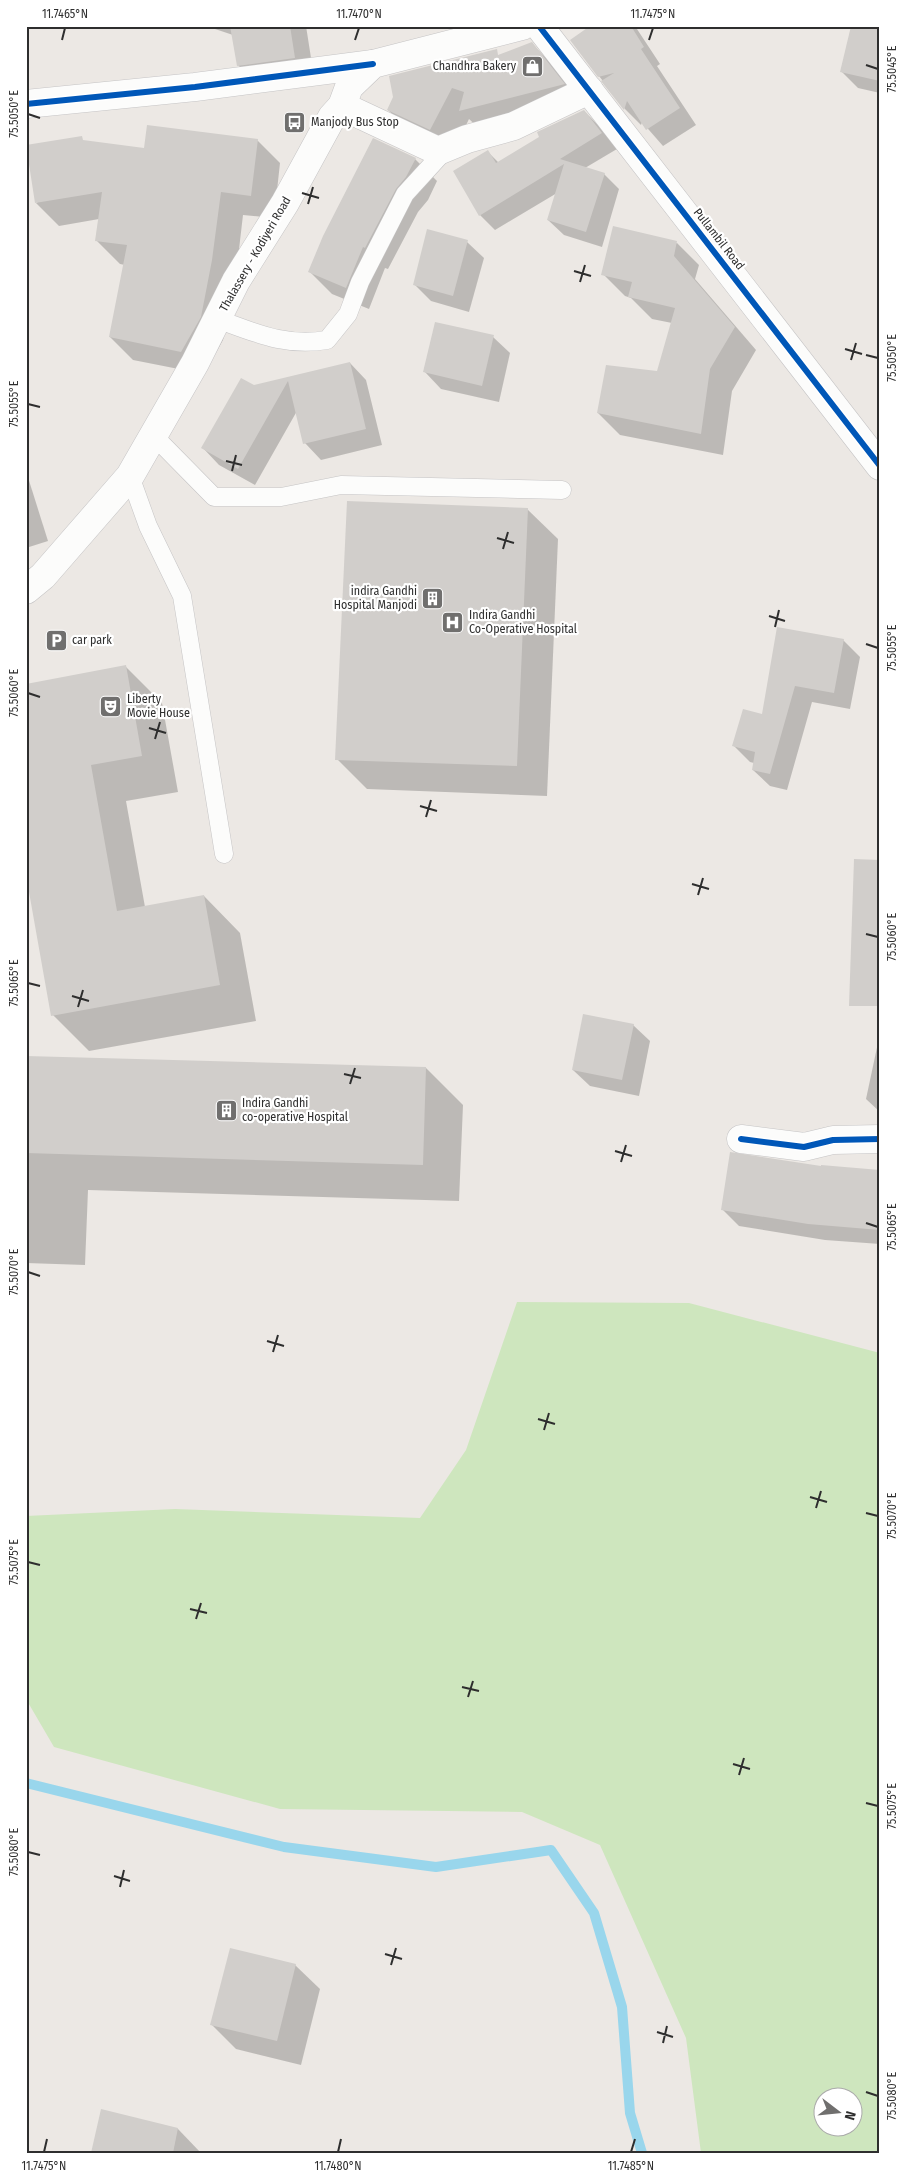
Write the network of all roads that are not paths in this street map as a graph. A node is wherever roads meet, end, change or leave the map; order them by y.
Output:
1 (522, 26) edge
2 (539, 26) edge
3 (373, 64) junction
4 (589, 90) junction
5 (26, 104) edge
6 (342, 106) junction
7 (448, 147) junction
8 (217, 319) junction
9 (153, 435) junction
10 (880, 466) edge
11 (130, 476) junction
12 (562, 490) dead end
13 (26, 590) edge
14 (224, 854) dead end
15 (741, 1139) dead end
16 (880, 1139) edge

1 - 3 street, Thalassery - Kodiyeri Road
2 - 4 street, Pullambil Road
3 - 5 street
3 - 6 street, Thalassery - Kodiyeri Road
4 - 7 street
4 - 10 street, Pullambil Road
6 - 7 street
6 - 8 street, Thalassery - Kodiyeri Road
7 - 8 lane
8 - 9 street, Thalassery - Kodiyeri Road
9 - 11 street, Thalassery - Kodiyeri Road
9 - 12 lane
11 - 13 street, Thalassery - Kodiyeri Road
11 - 14 lane
15 - 16 street

